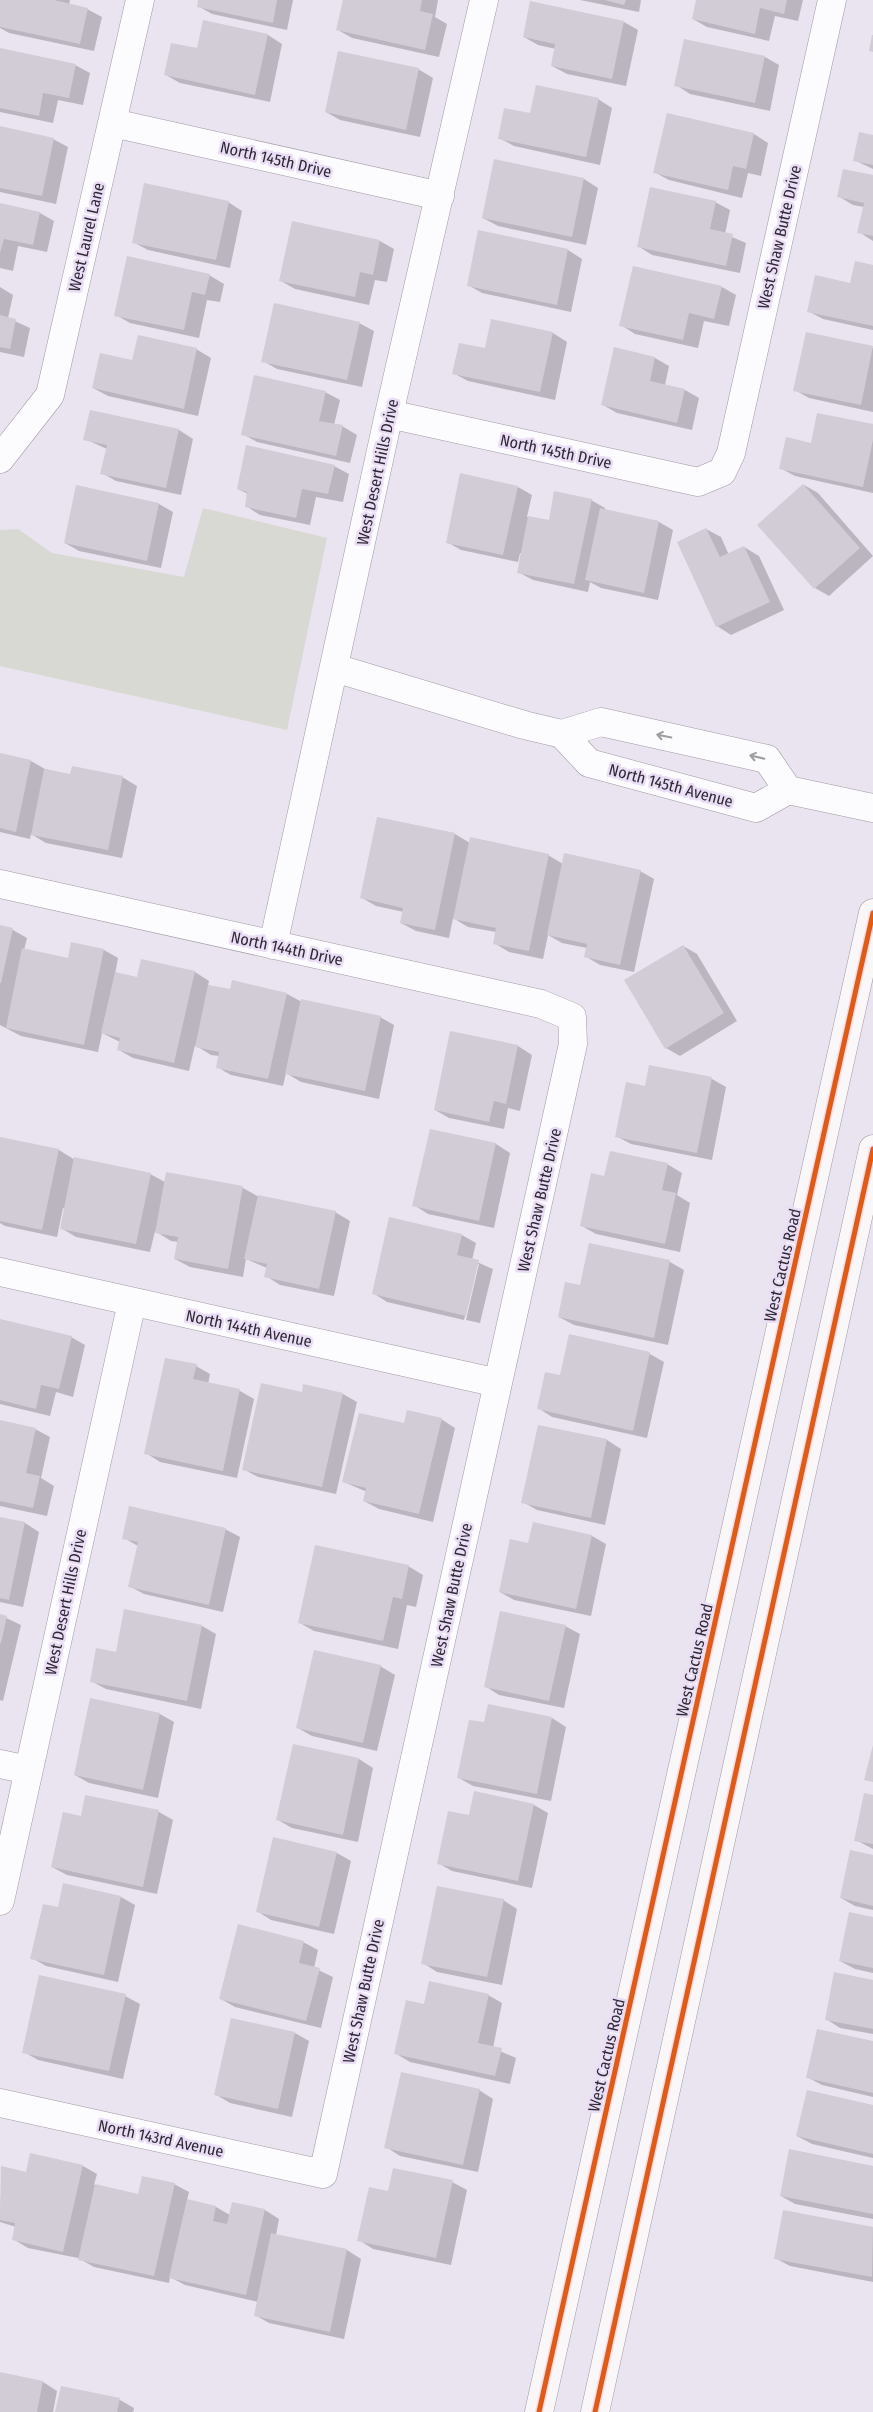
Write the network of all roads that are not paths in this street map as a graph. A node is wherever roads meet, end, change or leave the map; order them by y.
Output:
1 (140, 0) edge
2 (484, 0) edge
3 (832, 0) edge
4 (113, 123) junction
5 (440, 196) junction
6 (389, 414) junction
7 (0, 459) edge
8 (722, 472) joint
9 (335, 668) junction
10 (562, 734) junction
11 (788, 790) junction
12 (873, 808) edge
13 (0, 884) edge
14 (873, 913) edge
15 (274, 945) junction
16 (572, 1017) joint
17 (873, 1149) edge
18 (0, 1272) edge
19 (132, 1302) junction
20 (498, 1383) junction
21 (0, 1764) edge
22 (28, 1770) junction
23 (0, 1901) edge
24 (0, 2103) edge
25 (323, 2174) joint
26 (539, 2412) edge
27 (596, 2412) edge

1 - 4 street, West Laurel Lane
2 - 5 street, West Desert Hills Drive
3 - 8 street, West Shaw Butte Drive
4 - 5 street, North 145th Drive
4 - 7 street, West Laurel Lane
5 - 6 street, West Desert Hills Drive
6 - 8 street, North 145th Drive
6 - 9 street, West Desert Hills Drive
9 - 10 street
9 - 15 street, West Desert Hills Drive
11 -> 10 street
10 - 11 street, North 145th Avenue
11 - 12 street
13 - 15 street, North 144th Drive
14 - 26 main road, West Cactus Road
15 - 16 street, North 144th Drive
16 - 20 street, West Shaw Butte Drive
17 - 27 main road
18 - 19 street, North 144th Avenue
19 - 20 street, North 144th Avenue
19 - 22 street, West Desert Hills Drive
20 - 25 street, West Shaw Butte Drive
21 - 22 street
22 - 23 street, West Desert Hills Drive
24 - 25 street, North 143rd Avenue

